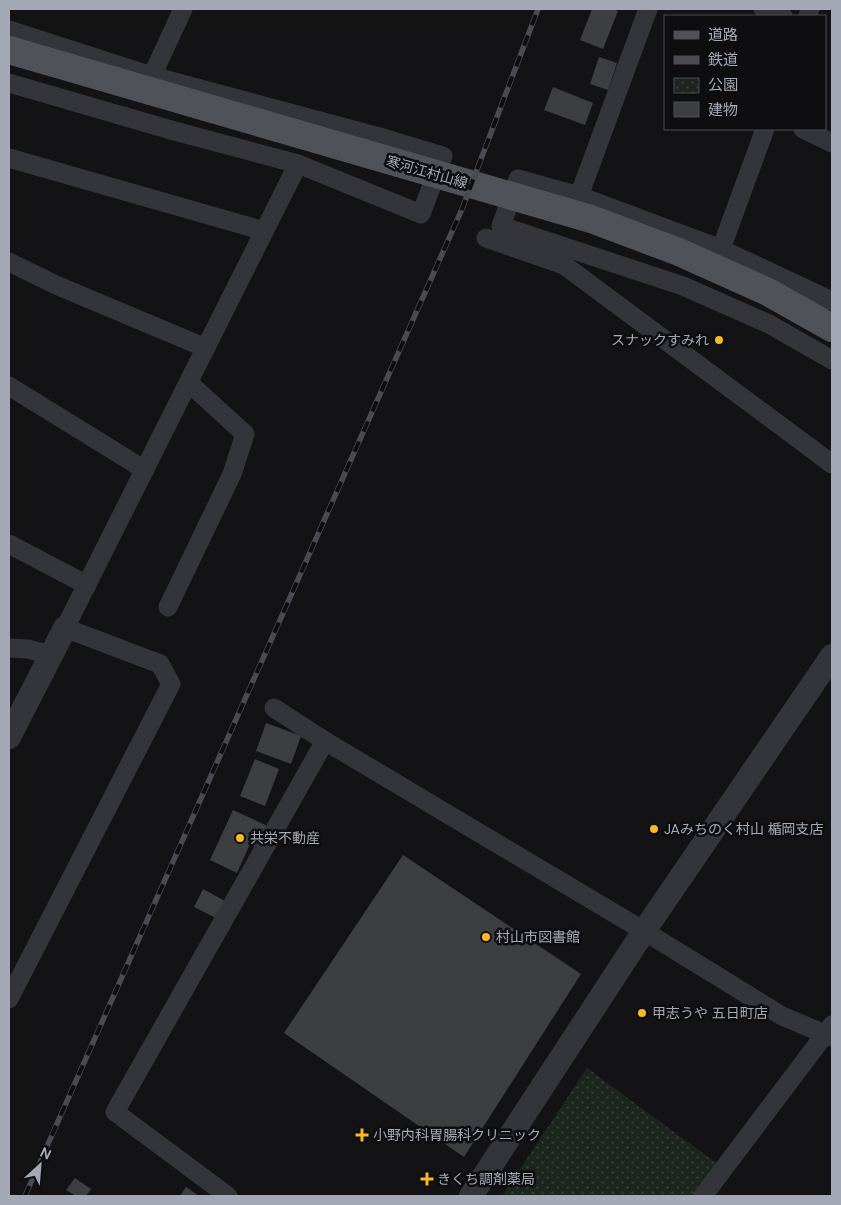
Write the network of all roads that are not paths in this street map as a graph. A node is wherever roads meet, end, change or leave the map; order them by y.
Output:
1 (183, 9) edge
2 (648, 9) edge
3 (763, 9) edge
4 (781, 15) edge
5 (9, 30) edge
6 (9, 50) edge
7 (152, 76) junction
8 (9, 83) edge
9 (766, 130) edge
10 (805, 130) edge
11 (832, 143) edge
12 (9, 158) edge
13 (298, 164) junction
14 (579, 196) junction
15 (264, 231) junction
16 (486, 238) dead end
17 (721, 249) junction
18 (563, 256) junction
19 (9, 262) edge
20 (832, 301) edge
21 (832, 328) edge
22 (206, 348) junction
23 (832, 360) edge
24 (188, 383) junction
25 (9, 386) edge
26 (832, 464) edge
27 (145, 470) junction
28 (9, 544) edge
29 (87, 584) junction
30 (168, 607) dead end
31 (65, 628) junction
32 (9, 648) edge
33 (51, 655) junction
34 (832, 656) edge
35 (274, 708) dead end
36 (9, 737) edge
37 (325, 741) junction
38 (644, 930) junction
39 (9, 999) edge
40 (830, 1032) edge
41 (228, 1196) edge
42 (471, 1196) edge
43 (703, 1196) edge

1 - 7 street
2 - 14 street
3 - 4 street
5 - 7 street
6 - 21 main road, 寒河江村山線
7 - 13 street
8 - 13 street
9 - 17 street
10 - 11 street
12 - 15 street
13 - 15 street
14 - 17 street
14 - 18 street
15 - 22 street
16 - 18 street
17 - 20 street
18 - 23 street
18 - 26 street
19 - 22 street
22 - 24 street
24 - 27 street
24 - 30 street
25 - 27 street
27 - 29 street
28 - 29 street
29 - 31 street
31 - 33 street
31 - 39 street
32 - 33 street
33 - 36 street
34 - 38 street
35 - 37 street
37 - 38 street
37 - 41 street
38 - 40 street
38 - 42 street
40 - 43 street

